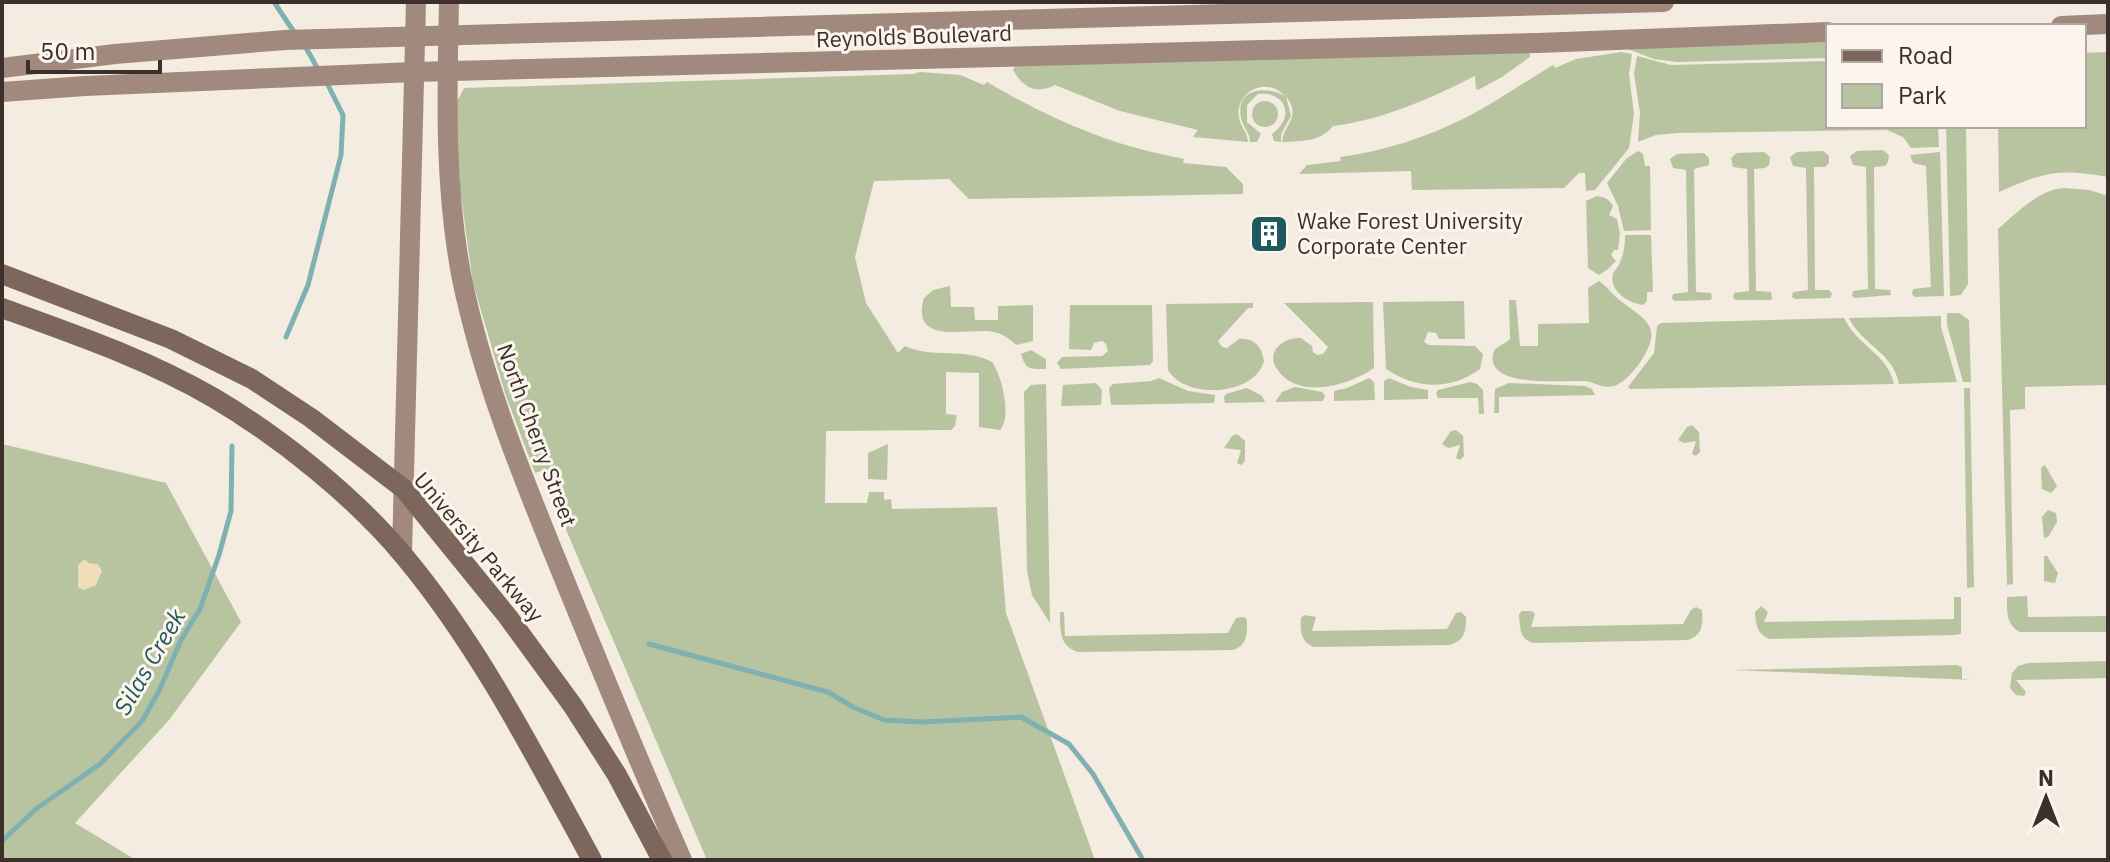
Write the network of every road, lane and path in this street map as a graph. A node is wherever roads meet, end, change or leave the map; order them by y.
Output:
1 (416, 2) edge
2 (449, 2) edge
3 (1664, 2) edge
4 (2108, 24) edge
5 (2086, 25) edge
6 (1826, 32) edge
7 (448, 35) junction
8 (415, 36) junction
9 (2, 68) edge
10 (414, 72) junction
11 (447, 72) junction
12 (2, 92) edge
13 (2, 274) edge
14 (2, 308) edge
15 (404, 489) junction
16 (402, 553) junction
17 (592, 860) edge
18 (662, 860) edge
19 (682, 860) edge

1 - 8 main road
2 - 7 main road, North Cherry Street
3 - 7 main road, Reynolds Boulevard
4 - 5 main road
6 - 11 main road, Reynolds Boulevard
7 - 8 main road, Reynolds Boulevard
7 - 11 main road, North Cherry Street
8 - 9 main road, Reynolds Boulevard
8 - 10 main road
10 - 11 main road, Reynolds Boulevard
10 - 12 main road, Reynolds Boulevard
10 - 15 main road
11 - 19 main road, North Cherry Street
13 - 15 main road, University Parkway
14 - 16 main road
15 - 16 main road
15 - 18 main road, University Parkway
16 - 17 main road

